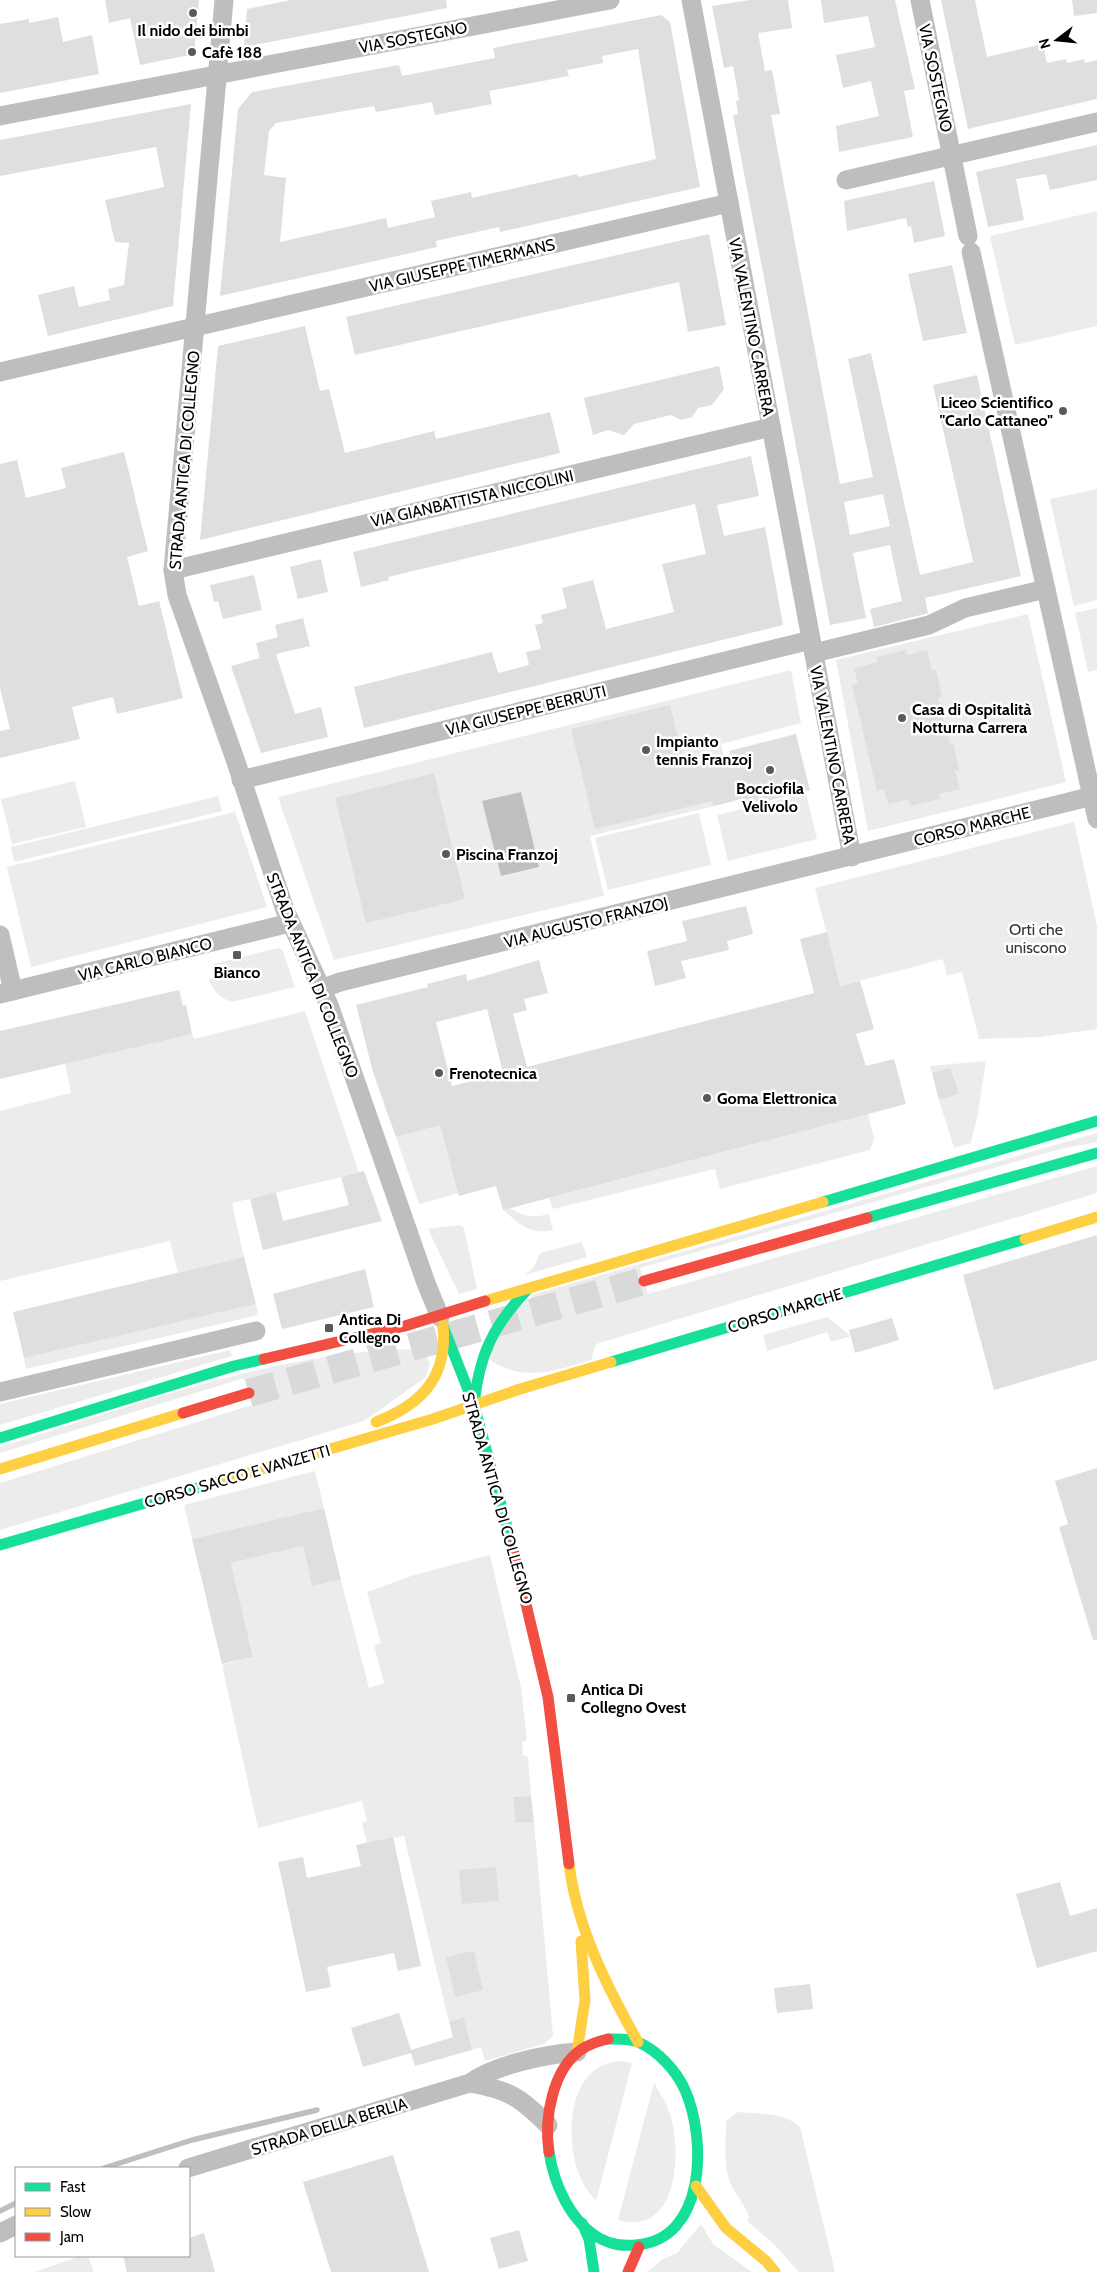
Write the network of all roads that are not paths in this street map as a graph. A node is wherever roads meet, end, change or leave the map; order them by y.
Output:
1 (224, 0) edge
2 (610, 0) edge
3 (691, 0) edge
4 (920, 0) edge
5 (216, 75) junction
6 (0, 116) edge
7 (1097, 122) edge
8 (952, 155) junction
9 (846, 180) dead end
10 (729, 203) junction
11 (194, 326) junction
12 (0, 372) edge
13 (771, 427) junction
14 (173, 570) junction
15 (1046, 590) junction
16 (812, 647) junction
17 (241, 780) junction
18 (1095, 796) edge
19 (1097, 819) edge
20 (852, 856) junction
21 (290, 924) junction
22 (0, 935) edge
23 (321, 989) junction
24 (7, 993) edge
25 (1097, 1121) edge
26 (1097, 1152) edge
27 (1097, 1216) edge
28 (644, 1281) tunnel mouth
29 (529, 1288) junction
30 (441, 1321) junction
31 (256, 1331) dead end
32 (0, 1392) edge
33 (248, 1393) tunnel mouth
34 (474, 1405) junction
35 (0, 1438) edge
36 (325, 1450) junction
37 (0, 1469) edge
38 (0, 1545) edge
39 (580, 1920) junction
40 (638, 2042) junction
41 (577, 2052) junction
42 (470, 2083) junction
43 (548, 2125) junction
44 (190, 2167) edge
45 (696, 2186) junction
46 (582, 2223) junction
47 (15, 2224) edge
48 (0, 2232) edge
49 (639, 2247) junction
50 (594, 2272) edge
51 (628, 2272) edge
52 (775, 2272) edge

1 - 5 street, STRADA ANTICA DI COLLEGNO
2 - 5 street, VIA SOSTEGNO
3 - 10 street, VIA VALENTINO CARRERA
4 - 8 street, VIA SOSTEGNO
5 - 6 street
5 - 11 street, STRADA ANTICA DI COLLEGNO
7 - 8 street, VIA SOSTEGNO
8 - 9 street, VIA SOSTEGNO
8 - 15 street, VIA SOSTEGNO
10 - 11 street, VIA GIUSEPPE TIMERMANS
10 - 13 street, VIA VALENTINO CARRERA
11 - 12 street, VIA GIUSEPPE TIMERMANS
11 - 14 street, STRADA ANTICA DI COLLEGNO
13 - 14 street, VIA GIANBATTISTA NICCOLINI
13 - 16 street, VIA VALENTINO CARRERA
14 - 17 street, STRADA ANTICA DI COLLEGNO
15 - 16 street, VIA VALENTINO CARRERA
15 - 18 street
16 - 17 street, VIA GIUSEPPE BERRUTI
16 - 20 street, VIA VALENTINO CARRERA
17 - 21 street, STRADA ANTICA DI COLLEGNO
18 - 19 street
18 - 20 street, CORSO MARCHE
20 - 23 street, VIA AUGUSTO FRANZOJ
21 - 23 street, STRADA ANTICA DI COLLEGNO
21 - 24 street, VIA CARLO BIANCO
22 - 24 street
23 - 30 street, STRADA ANTICA DI COLLEGNO
25 - 29 main road
26 - 28 main road
27 - 34 main road, CORSO MARCHE
29 - 30 main road
29 - 34 main road
30 - 34 main road, STRADA ANTICA DI COLLEGNO
30 - 35 main road
30 - 36 main road
31 - 32 street
33 - 37 main road
34 - 36 main road, CORSO SACCO E VANZETTI
34 - 39 main road, STRADA ANTICA DI COLLEGNO
36 - 38 main road, CORSO SACCO E VANZETTI
39 - 40 main road, STRADA ANTICA DI COLLEGNO
39 - 41 main road, STRADA ANTICA DI COLLEGNO
40 - 41 main road
40 - 45 main road
41 - 42 street, STRADA DELLA BERLIA
41 - 43 main road
42 - 43 street, STRADA DELLA BERLIA
42 - 44 street, STRADA DELLA BERLIA
43 - 46 main road
45 - 49 main road
45 - 52 main road
46 - 49 main road
46 - 50 main road
47 - 48 street
49 - 51 main road

